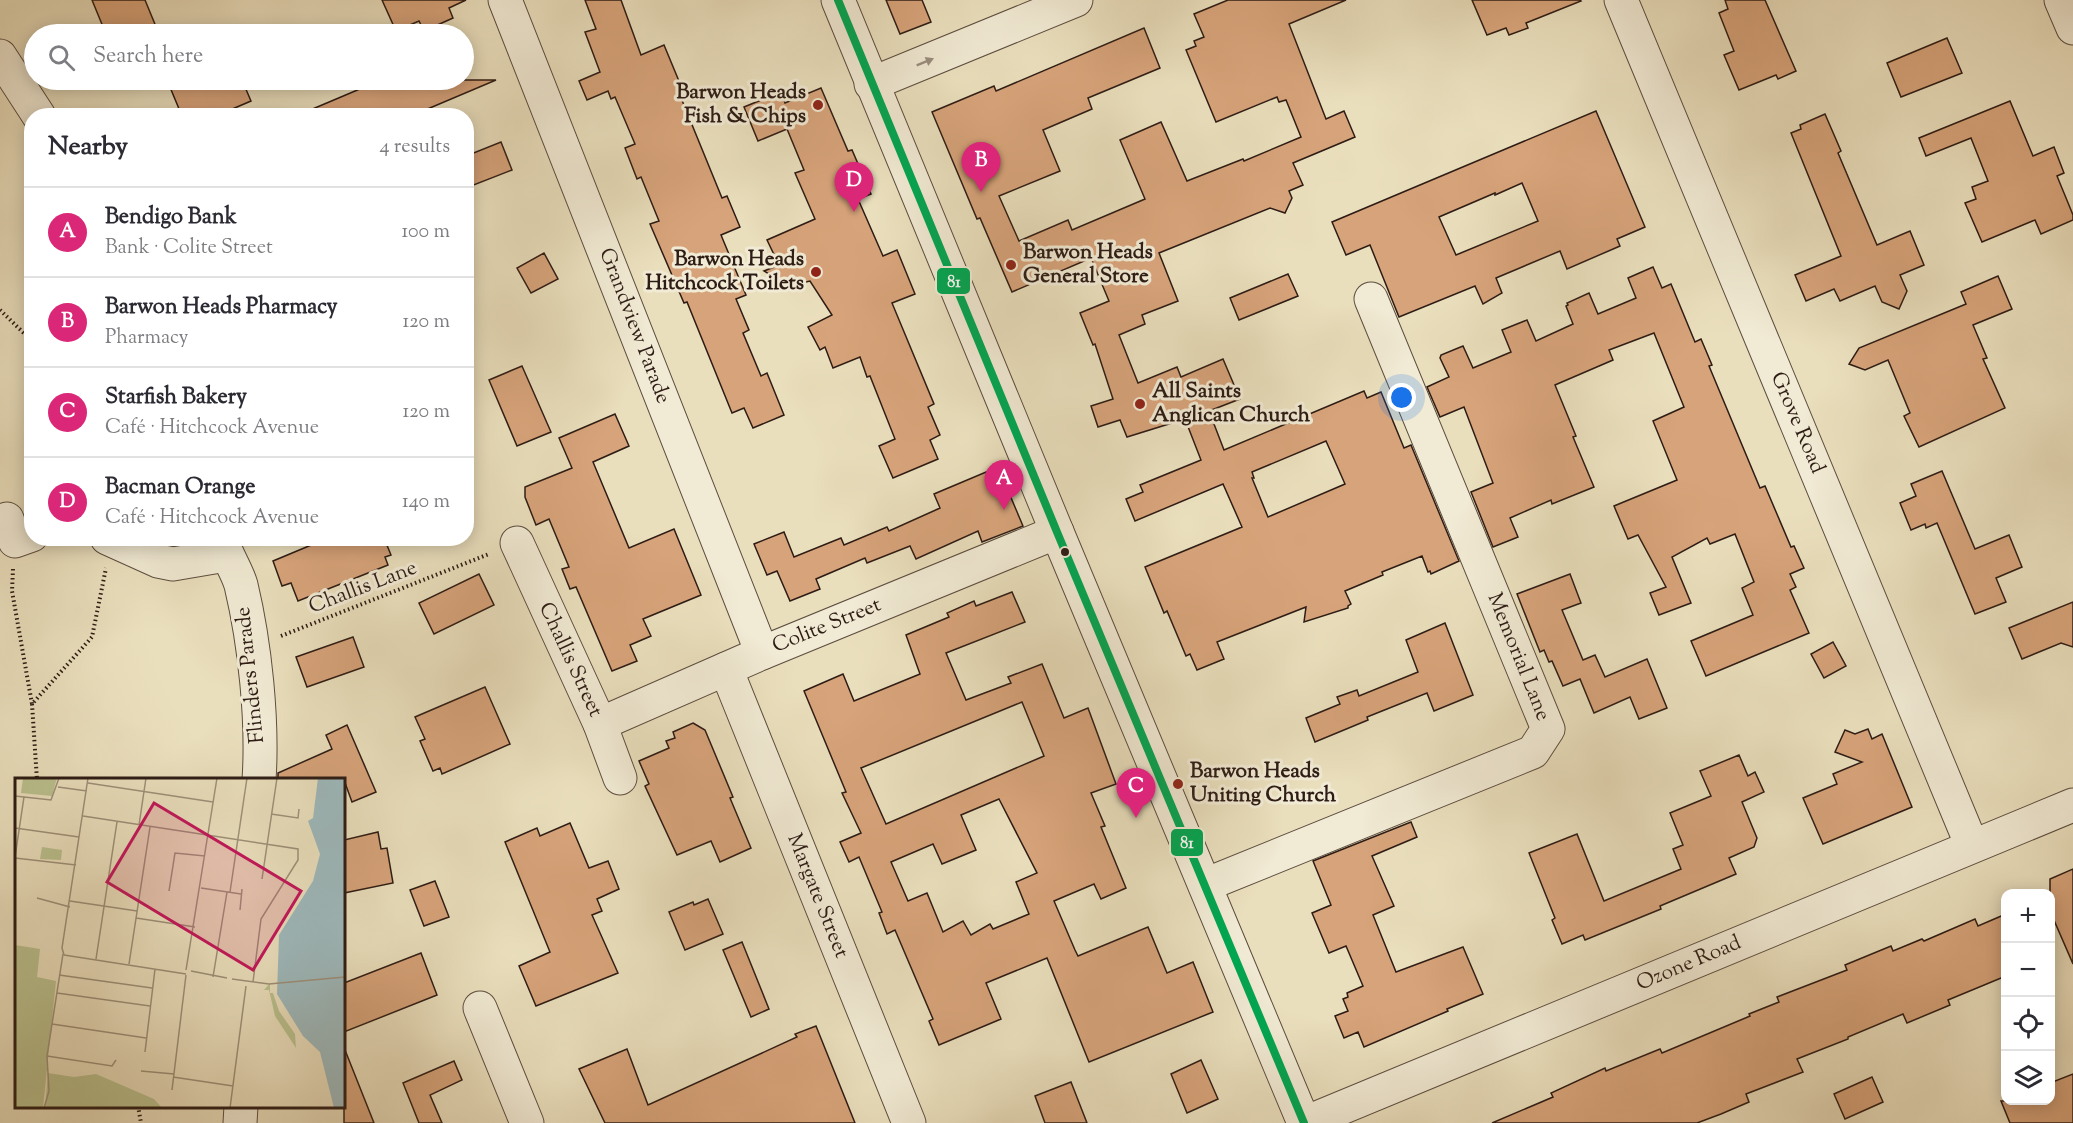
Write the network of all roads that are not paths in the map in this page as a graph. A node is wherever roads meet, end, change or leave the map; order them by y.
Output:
1 (505, 0) edge
2 (838, 0) edge
3 (1076, 0) edge
4 (1621, 0) edge
5 (2061, 0) edge
6 (2073, 28) edge
7 (0, 56) edge
8 (871, 84) junction
9 (34, 108) edge
10 (1371, 299) dead end
11 (1056, 531) junction
12 (517, 543) road end
13 (125, 546) edge
14 (223, 547) edge
15 (762, 653) junction
16 (726, 669) junction
17 (600, 724) junction
18 (259, 778) edge
19 (620, 778) dead end
20 (2073, 805) edge
21 (1972, 846) junction
22 (1204, 885) junction
23 (480, 1008) dead end
24 (241, 1108) edge
25 (240, 1123) edge
26 (527, 1123) edge
27 (909, 1123) edge
28 (1304, 1123) edge

1 - 15 street, Grandview Parade
2 - 8 street
8 -> 3 street
4 - 21 street, Grove Road
5 - 6 street
7 - 9 street
8 - 11 street
10 - 22 street, Memorial Lane
11 - 15 street, Colite Street
11 - 22 street
12 - 17 street, Challis Street
13 - 14 street
14 - 18 street, Flinders Parade
15 - 16 street, Colite Street
16 - 17 street, Colite Street
16 - 27 street, Margate Street
17 - 19 street, Challis Street
20 - 21 street, Ozone Road
21 - 28 street, Ozone Road
22 - 28 street
23 - 26 street
24 - 25 street

